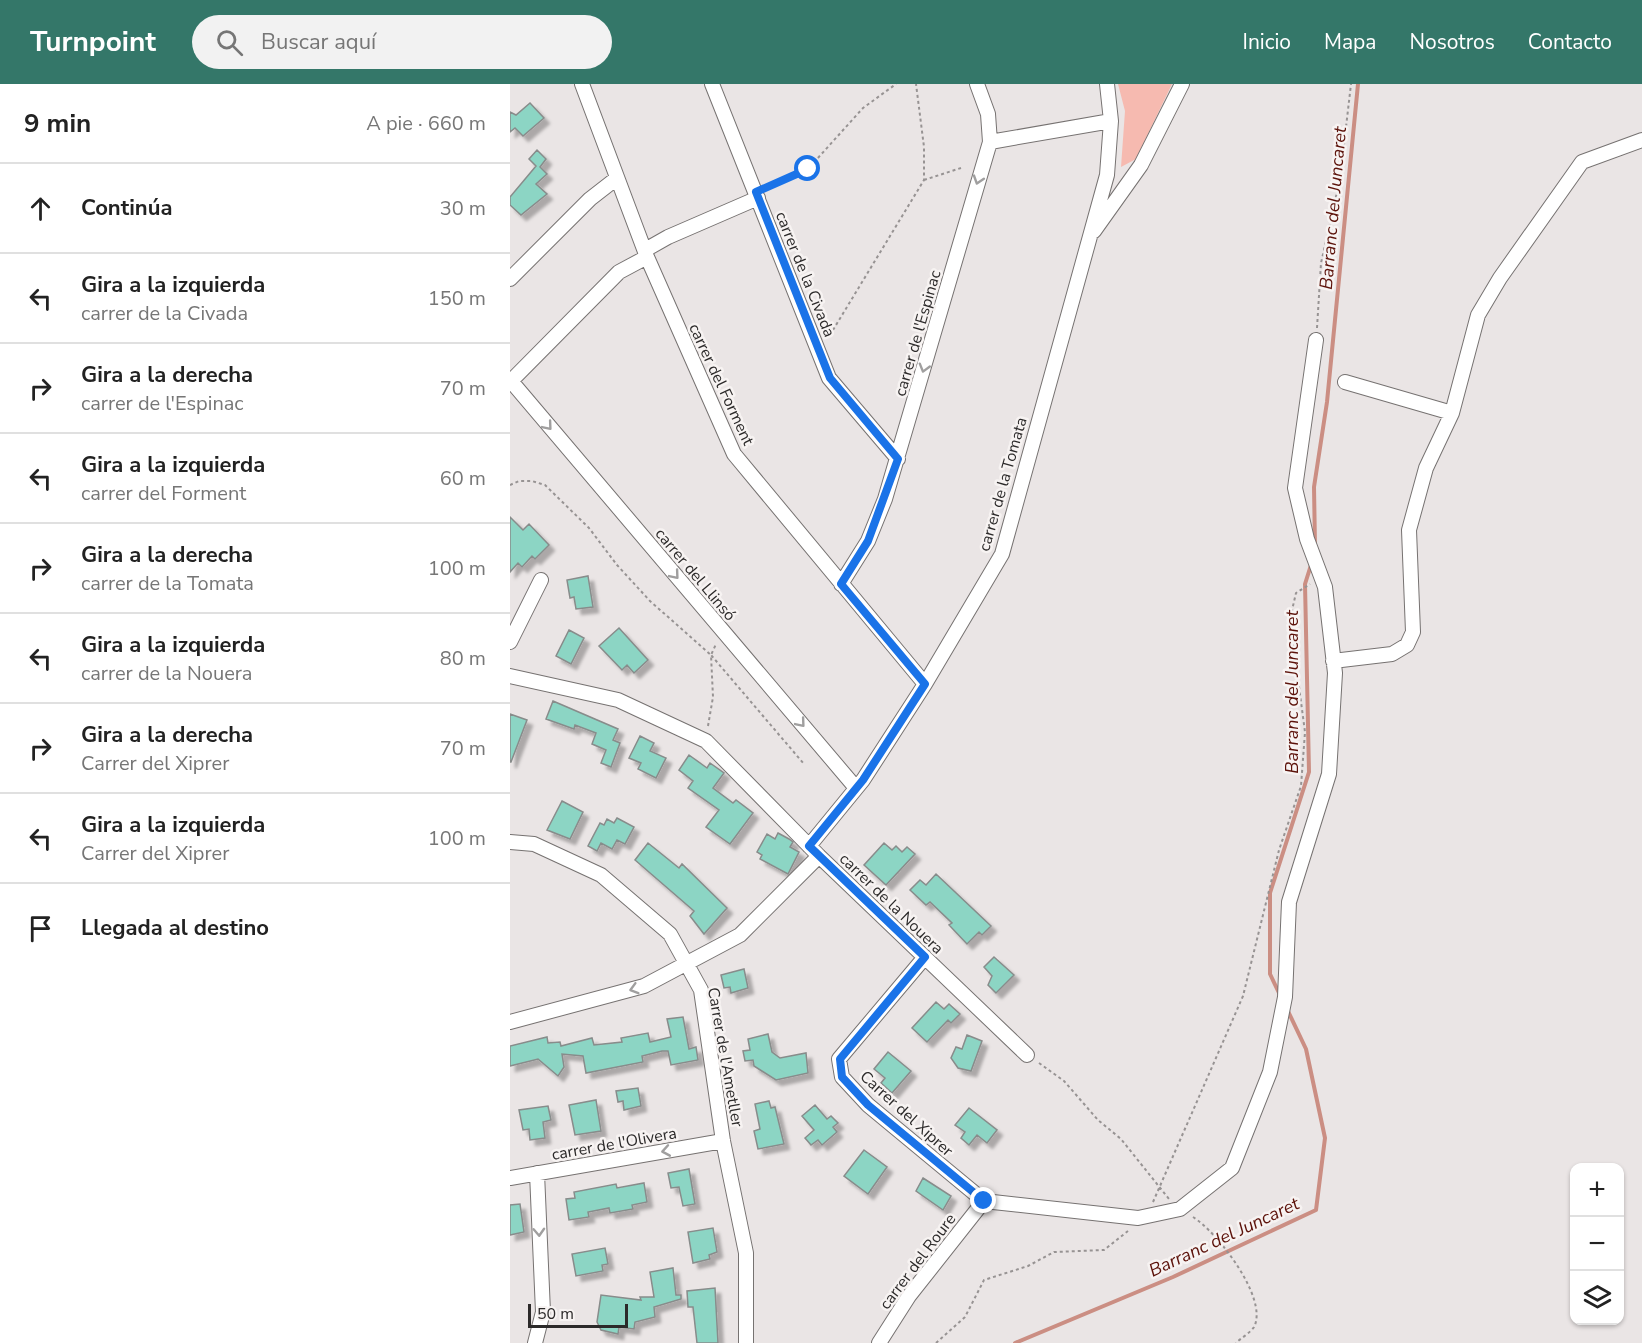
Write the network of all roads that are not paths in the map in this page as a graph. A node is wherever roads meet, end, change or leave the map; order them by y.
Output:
1 (582, 84) edge
2 (712, 84) edge
3 (977, 84) edge
4 (1107, 84) edge
5 (1182, 84) edge
6 (1111, 121) junction
7 (1642, 140) edge
8 (990, 142) junction
9 (1107, 175) junction
10 (617, 178) junction
11 (1131, 181) junction
12 (757, 195) junction
13 (1088, 239) junction
14 (646, 254) junction
15 (510, 279) edge
16 (1316, 340) road end
17 (511, 382) edge
18 (1345, 382) dead end
19 (1452, 413) junction
20 (898, 459) junction
21 (541, 580) dead end
22 (841, 584) junction
23 (510, 642) edge
24 (1334, 661) junction
25 (510, 676) edge
26 (925, 684) junction
27 (856, 788) junction
28 (510, 842) edge
29 (814, 851) junction
30 (925, 957) junction
31 (686, 964) junction
32 (510, 1022) edge
33 (1027, 1054) road end
34 (723, 1141) junction
35 (537, 1173) junction
36 (510, 1178) edge
37 (984, 1201) junction
38 (535, 1343) edge
39 (746, 1343) edge
40 (879, 1343) edge

1 - 10 street, carrer del Forment
2 - 12 street, carrer de la Civada
3 - 8 street, carrer de l'Espinac
4 - 6 street, carrer de la Tomata
5 - 11 street
6 - 8 street
6 - 9 street, carrer de la Tomata
7 - 19 street
8 -> 20 street, carrer de l'Espinac
9 - 11 street
9 - 13 street, carrer de la Tomata
10 - 14 street, carrer del Forment
10 - 15 street
11 - 13 street
12 - 14 street
12 - 20 street, carrer de la Civada
13 - 26 street, carrer de la Tomata
14 - 17 street
14 - 22 street, carrer del Forment
16 - 24 street
17 -> 27 street, carrer del Llinsó
18 - 19 street
19 - 24 street
20 - 22 street, carrer de l'Espinac
21 - 23 street
22 - 26 street, carrer del Forment
24 - 37 street
25 - 29 street, carrer de la Nouera
26 - 27 street, carrer de la Tomata
27 - 29 street, carrer de la Tomata
28 - 31 street, Carrer de l'Ametller
29 - 30 street, carrer de la Nouera
29 - 31 street, carrer de la Tomata
30 - 33 street, carrer de la Nouera
30 - 37 street, Carrer del Xiprer
31 -> 32 street, carrer de la Tomata
31 - 34 street, Carrer de l'Ametller
34 -> 35 street, carrer de l'Olivera
34 - 39 street, Carrer de l'Ametller
35 - 36 street, carrer de l'Olivera
35 -> 38 street
37 - 40 street, carrer del Roure

